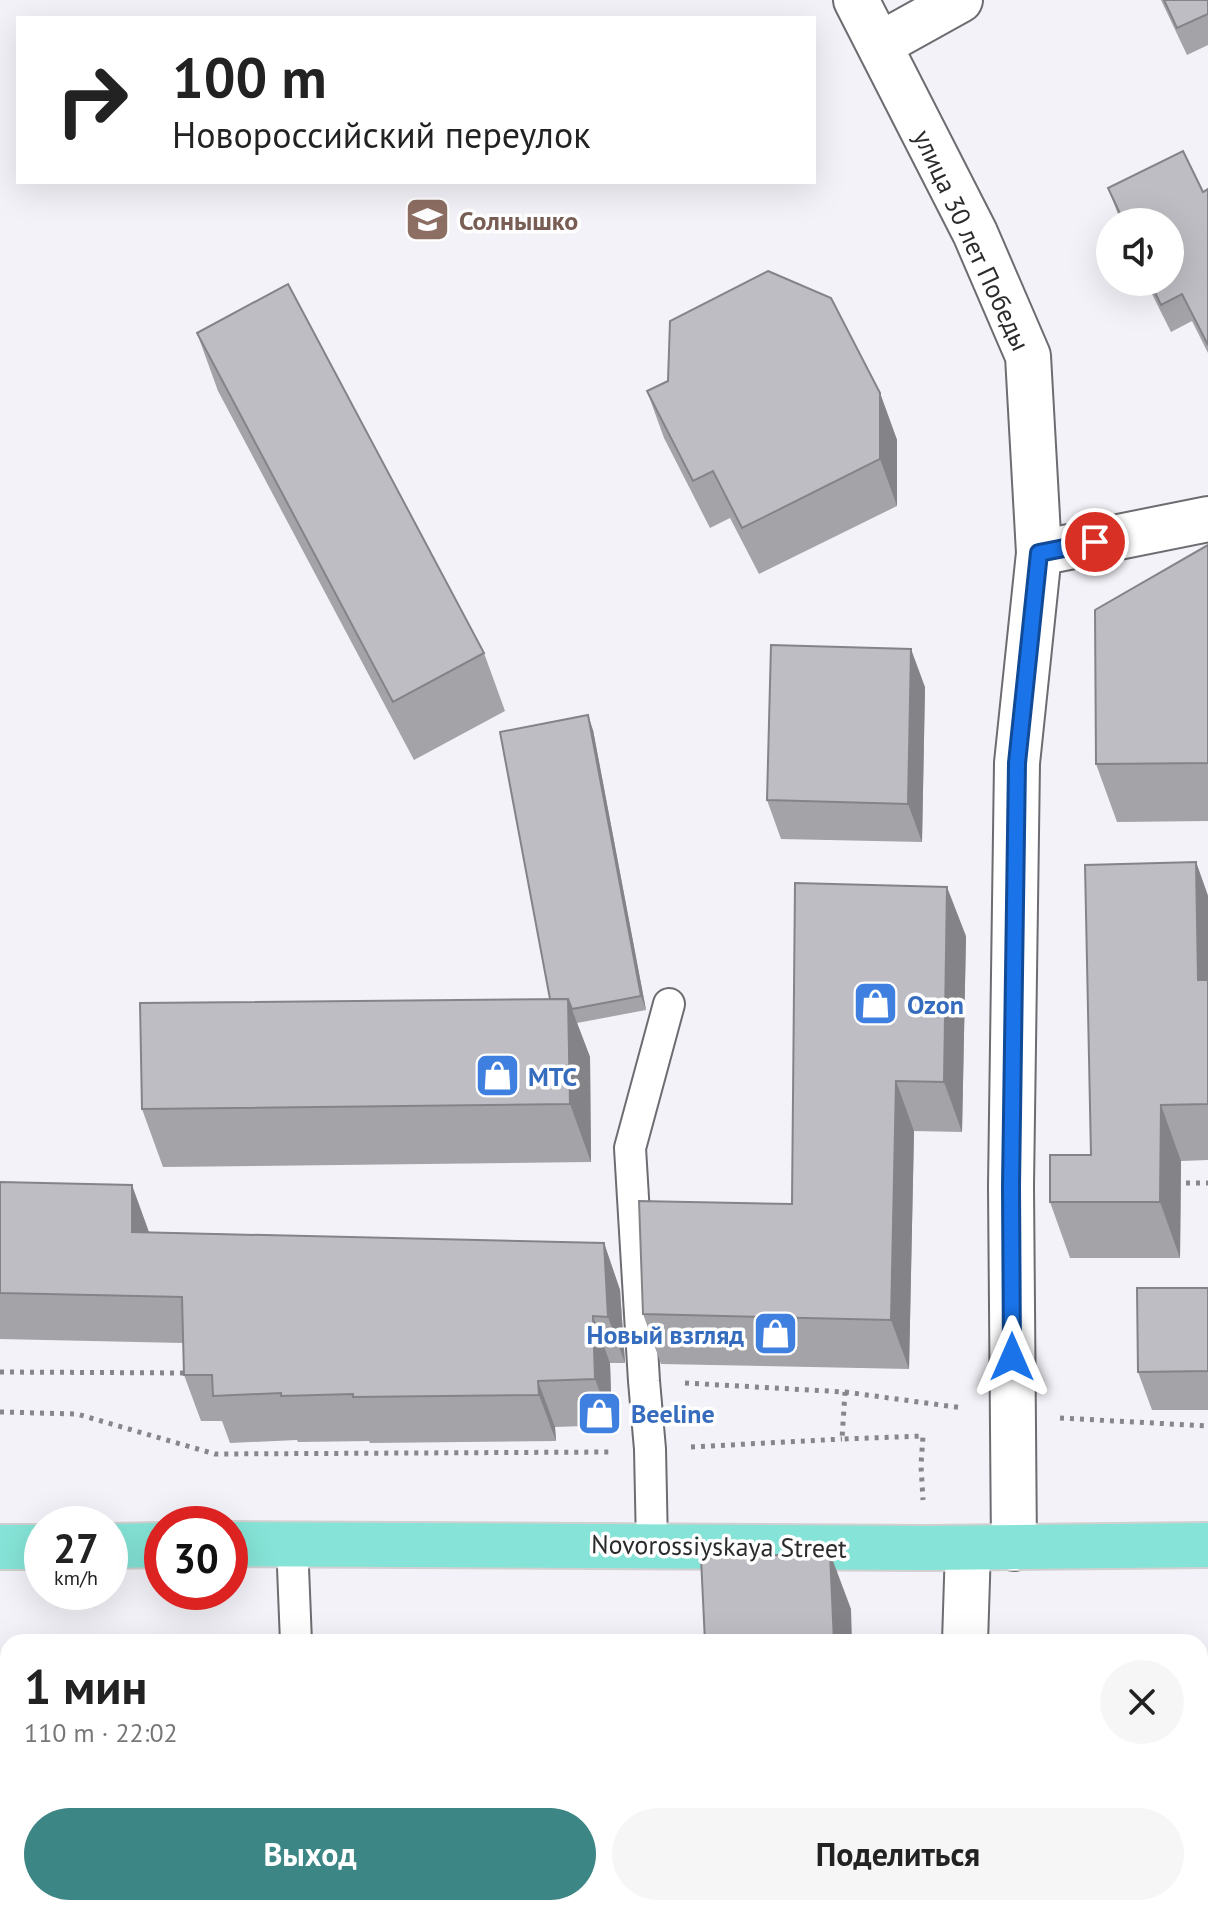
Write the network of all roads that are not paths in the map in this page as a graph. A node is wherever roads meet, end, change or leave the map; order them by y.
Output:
1 (856, 0) edge
2 (960, 0) edge
3 (879, 45) junction
4 (1208, 519) edge
5 (1039, 553) junction
6 (669, 1004) dead end
7 (292, 1543) junction
8 (248, 1544) edge
9 (652, 1545) junction
10 (1208, 1545) edge
11 (0, 1547) edge
12 (24, 1547) edge
13 (948, 1548) junction
14 (1014, 1548) junction
15 (296, 1634) edge
16 (964, 1634) edge

1 - 3 street, улица 30 лет Победы
2 - 3 street
3 - 5 street, улица 30 лет Победы
4 - 5 street
5 - 14 street, улица 30 лет Победы
6 - 9 lane
7 - 8 main road, Novorossiyskaya Street
7 - 9 main road, Novorossiyskaya Street
7 - 15 lane
9 - 13 main road, Novorossiyskaya Street
10 - 14 main road, Novorossiyskaya Street
11 - 12 main road
13 - 14 main road, Novorossiyskaya Street
13 - 16 street

